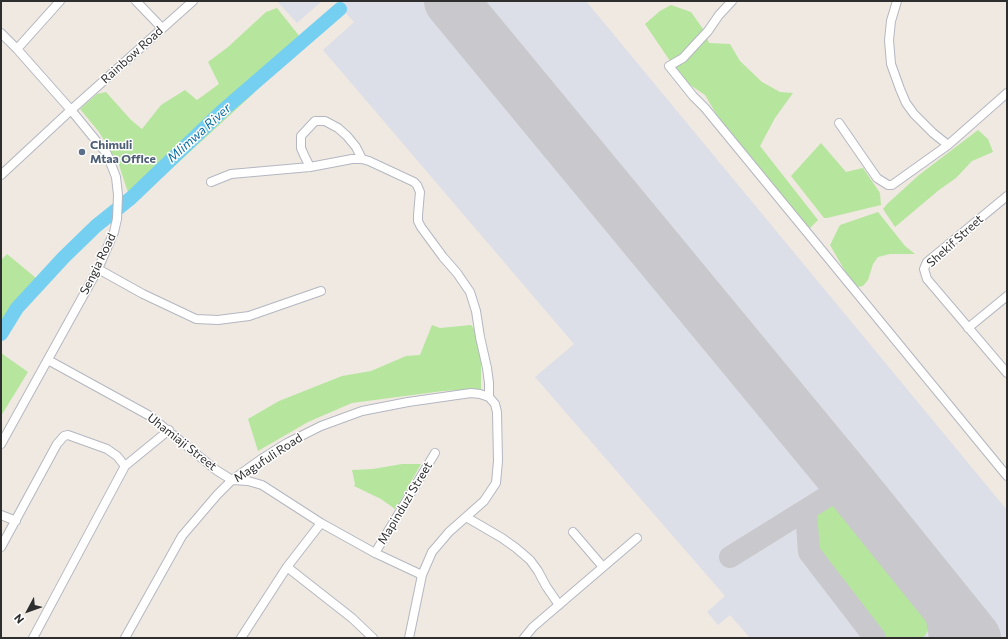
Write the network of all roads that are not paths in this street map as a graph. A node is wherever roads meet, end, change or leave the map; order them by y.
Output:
1 (60, 1) edge
2 (136, 1) edge
3 (193, 1) edge
4 (732, 1) edge
5 (897, 1) edge
6 (162, 28) junction
7 (1, 33) edge
8 (17, 49) junction
9 (1007, 93) edge
10 (71, 110) junction
11 (838, 123) dead end
12 (948, 145) junction
13 (362, 160) junction
14 (310, 166) junction
15 (1, 175) edge
16 (211, 182) dead end
17 (1007, 196) edge
18 (98, 269) junction
19 (321, 291) dead end
20 (1007, 296) edge
21 (968, 328) junction
22 (48, 360) junction
23 (1007, 373) edge
24 (489, 397) junction
25 (169, 430) junction
26 (1, 444) edge
27 (435, 453) dead end
28 (125, 466) junction
29 (1007, 476) edge
30 (232, 480) junction
31 (1, 515) edge
32 (466, 517) junction
33 (16, 521) junction
34 (321, 523) junction
35 (573, 532) dead end
36 (637, 538) dead end
37 (1, 547) edge
38 (375, 553) junction
39 (287, 567) junction
40 (603, 567) junction
41 (422, 575) junction
42 (559, 605) junction
43 (33, 638) edge
44 (125, 638) edge
45 (241, 638) edge
46 (373, 638) edge
47 (410, 638) edge
48 (524, 638) edge

1 - 8 street
2 - 6 street
3 - 6 street, Rainbow Road
4 - 29 street
5 - 12 street
6 - 10 street, Rainbow Road
7 - 8 street, Sengia Road
8 - 10 street, Sengia Road
9 - 12 street
10 - 15 street, Rainbow Road
10 - 18 street, Sengia Road
11 - 12 street
13 - 14 street
13 - 14 street
13 - 24 street
14 - 16 street
17 - 21 street, Shekif Street
18 - 19 street
18 - 22 street, Sengia Road
20 - 21 street
21 - 23 street, Shekif Street
22 - 25 street, Uhamiaji Street
22 - 26 street, Sengia Road
24 - 30 street, Magufuli Road
24 - 32 street
25 - 28 street
25 - 30 street, Uhamiaji Street
27 - 38 street, Mapinduzi Street
28 - 33 street
28 - 43 street
30 - 34 street, Uhamiaji Street
30 - 44 street, Magufuli Road
31 - 33 street
32 - 41 street
32 - 42 street
33 - 37 street
34 - 38 street, Uhamiaji Street
34 - 39 street
35 - 40 street
36 - 40 street
38 - 41 street, Uhamiaji Street
39 - 45 street
39 - 46 street
40 - 42 street
41 - 47 street
42 - 48 street

